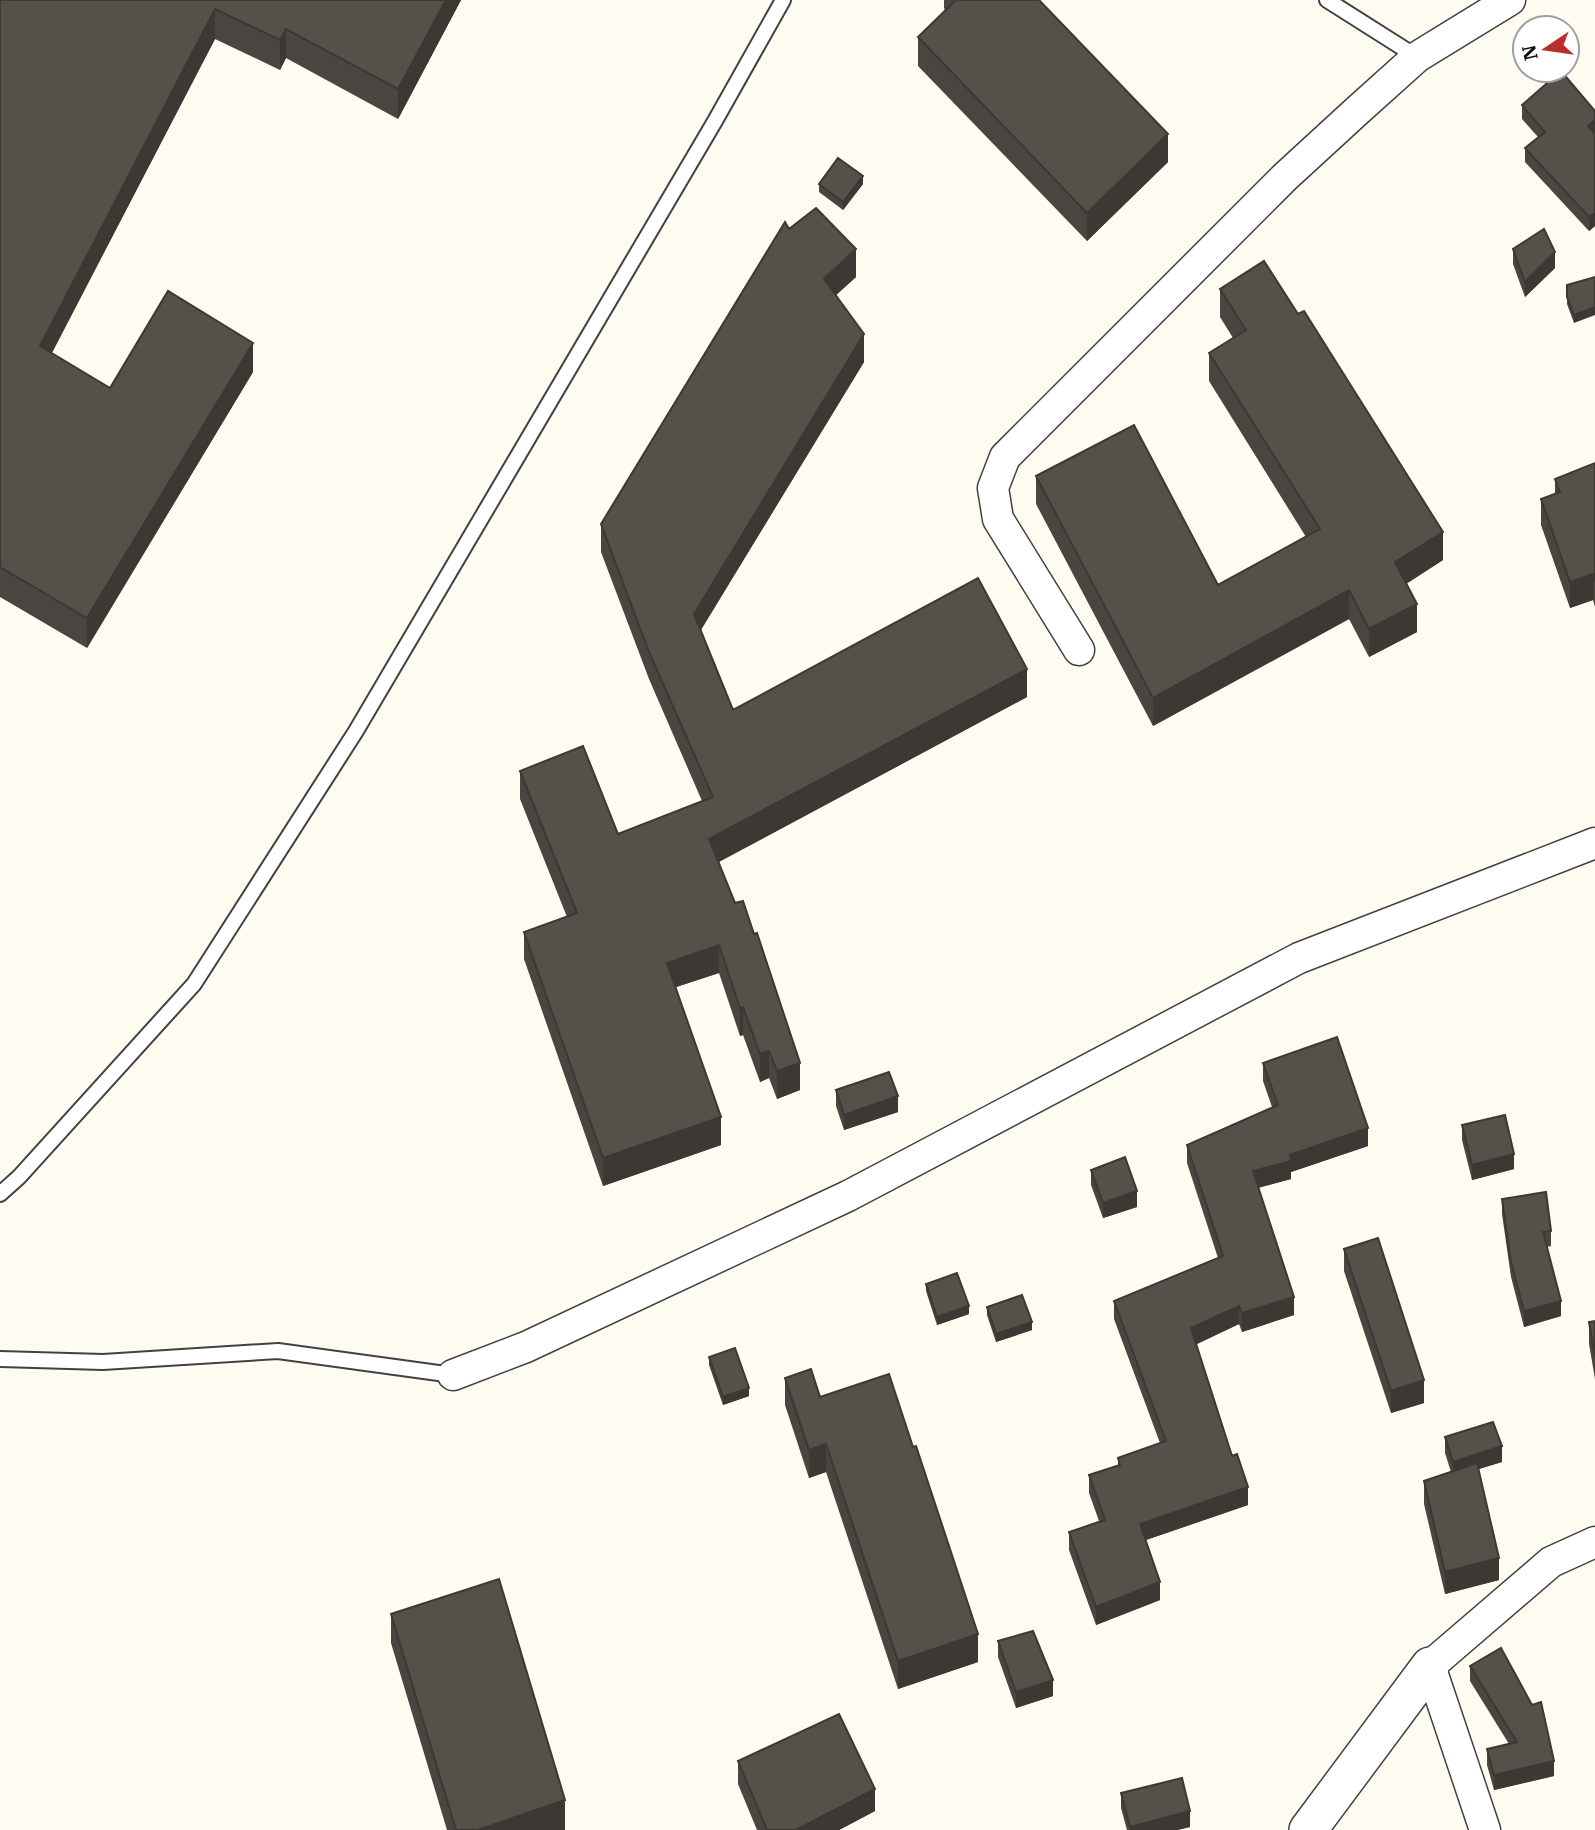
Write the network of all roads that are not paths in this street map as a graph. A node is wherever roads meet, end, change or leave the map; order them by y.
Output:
1 (783, 0) edge
2 (1327, 0) edge
3 (1510, 0) edge
4 (1417, 57) junction
5 (1079, 650) dead end
6 (1595, 843) edge
7 (0, 1194) edge
8 (0, 1359) edge
9 (453, 1375) joint
10 (1595, 1542) edge
11 (1430, 1666) junction
12 (1308, 1830) edge
13 (1485, 1830) edge

1 - 7 lane
2 - 4 lane
3 - 4 street
4 - 5 street
6 - 9 street
8 - 9 lane
10 - 11 street
11 - 12 street
11 - 13 street

